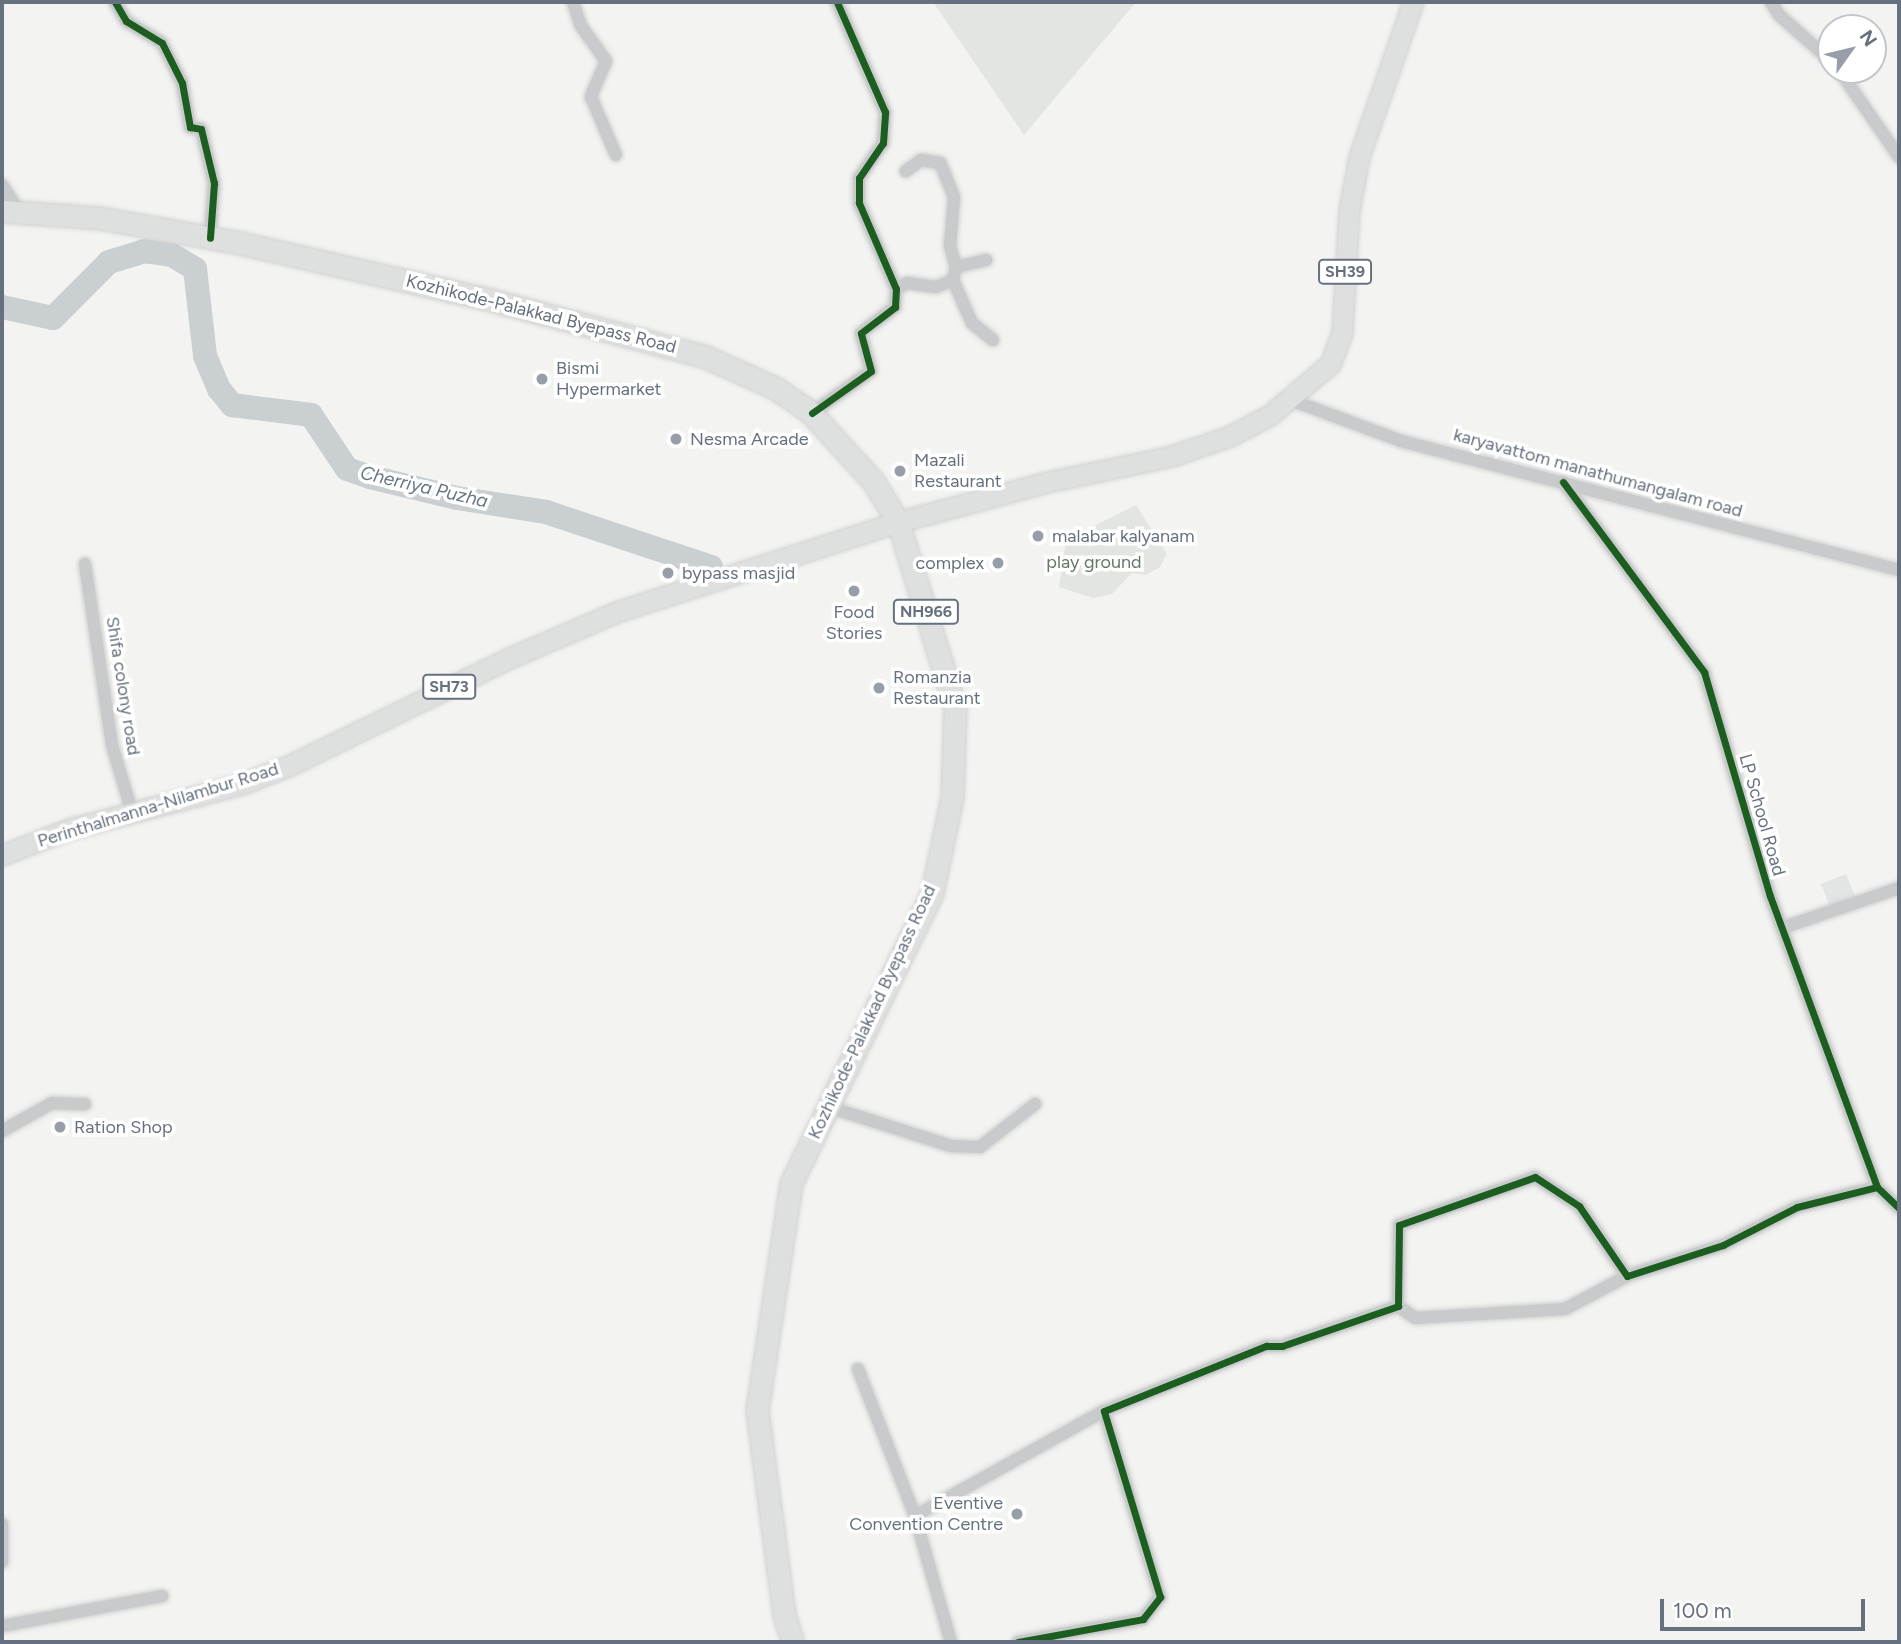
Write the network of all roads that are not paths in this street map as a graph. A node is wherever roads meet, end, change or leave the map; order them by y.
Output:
1 (115, 2) edge
2 (573, 2) edge
3 (837, 2) edge
4 (1413, 2) edge
5 (1771, 2) edge
6 (1817, 49) edge
7 (1849, 84) edge
8 (616, 155) dead end
9 (1899, 157) edge
10 (906, 171) dead end
11 (2, 185) edge
12 (12, 213) edge
13 (210, 238) junction
14 (986, 260) dead end
15 (954, 274) junction
16 (896, 289) junction
17 (993, 340) dead end
18 (1291, 400) junction
19 (812, 413) junction
20 (1563, 482) junction
21 (898, 522) junction
22 (85, 564) dead end
23 (1899, 570) edge
24 (132, 812) junction
25 (2, 855) edge
26 (1899, 888) edge
27 (1782, 928) junction
28 (85, 1104) dead end
29 (1035, 1104) dead end
30 (829, 1107) junction
31 (2, 1131) edge
32 (1877, 1186) junction
33 (1899, 1208) edge
34 (1627, 1276) junction
35 (1398, 1306) junction
36 (858, 1369) dead end
37 (1104, 1411) junction
38 (915, 1516) junction
39 (2, 1524) edge
40 (2, 1562) edge
41 (162, 1596) dead end
42 (2, 1625) edge
43 (793, 1642) edge
44 (951, 1642) edge
45 (1022, 1642) edge

1 - 13 street
2 - 8 street
3 - 16 street
4 - 18 main road, SH39
5 - 6 street
7 - 9 street
10 - 15 street
11 - 12 street
12 - 13 highway, Kozhikode-Palakkad Byepass Road / NH966
13 - 19 highway, Kozhikode-Palakkad Byepass Road / NH966
14 - 15 street
15 - 16 street
15 - 17 street
16 - 19 street
18 - 20 street, karyavattom manathumangalam road
18 - 21 main road, SH39
19 - 21 highway, Kozhikode-Palakkad Byepass Road / NH966
20 - 23 street, karyavattom manathumangalam road
20 - 27 street, LP School Road
21 - 24 main road, Perinthalmanna-Nilambur Road / SH73
21 - 30 highway, Kozhikode-Palakkad Byepass Road / NH966
22 - 24 street, Shifa colony road
24 - 25 main road, Perinthalmanna-Nilambur Road / SH73
26 - 27 street
27 - 32 street, LP School Road
28 - 31 street
29 - 30 street
30 - 43 highway, Kozhikode-Palakkad Byepass Road / NH966
32 - 33 street
32 - 34 street
34 - 35 street
34 - 35 street
35 - 37 street
36 - 38 street
37 - 38 street
37 - 45 street
38 - 44 street
39 - 40 street
41 - 42 street

